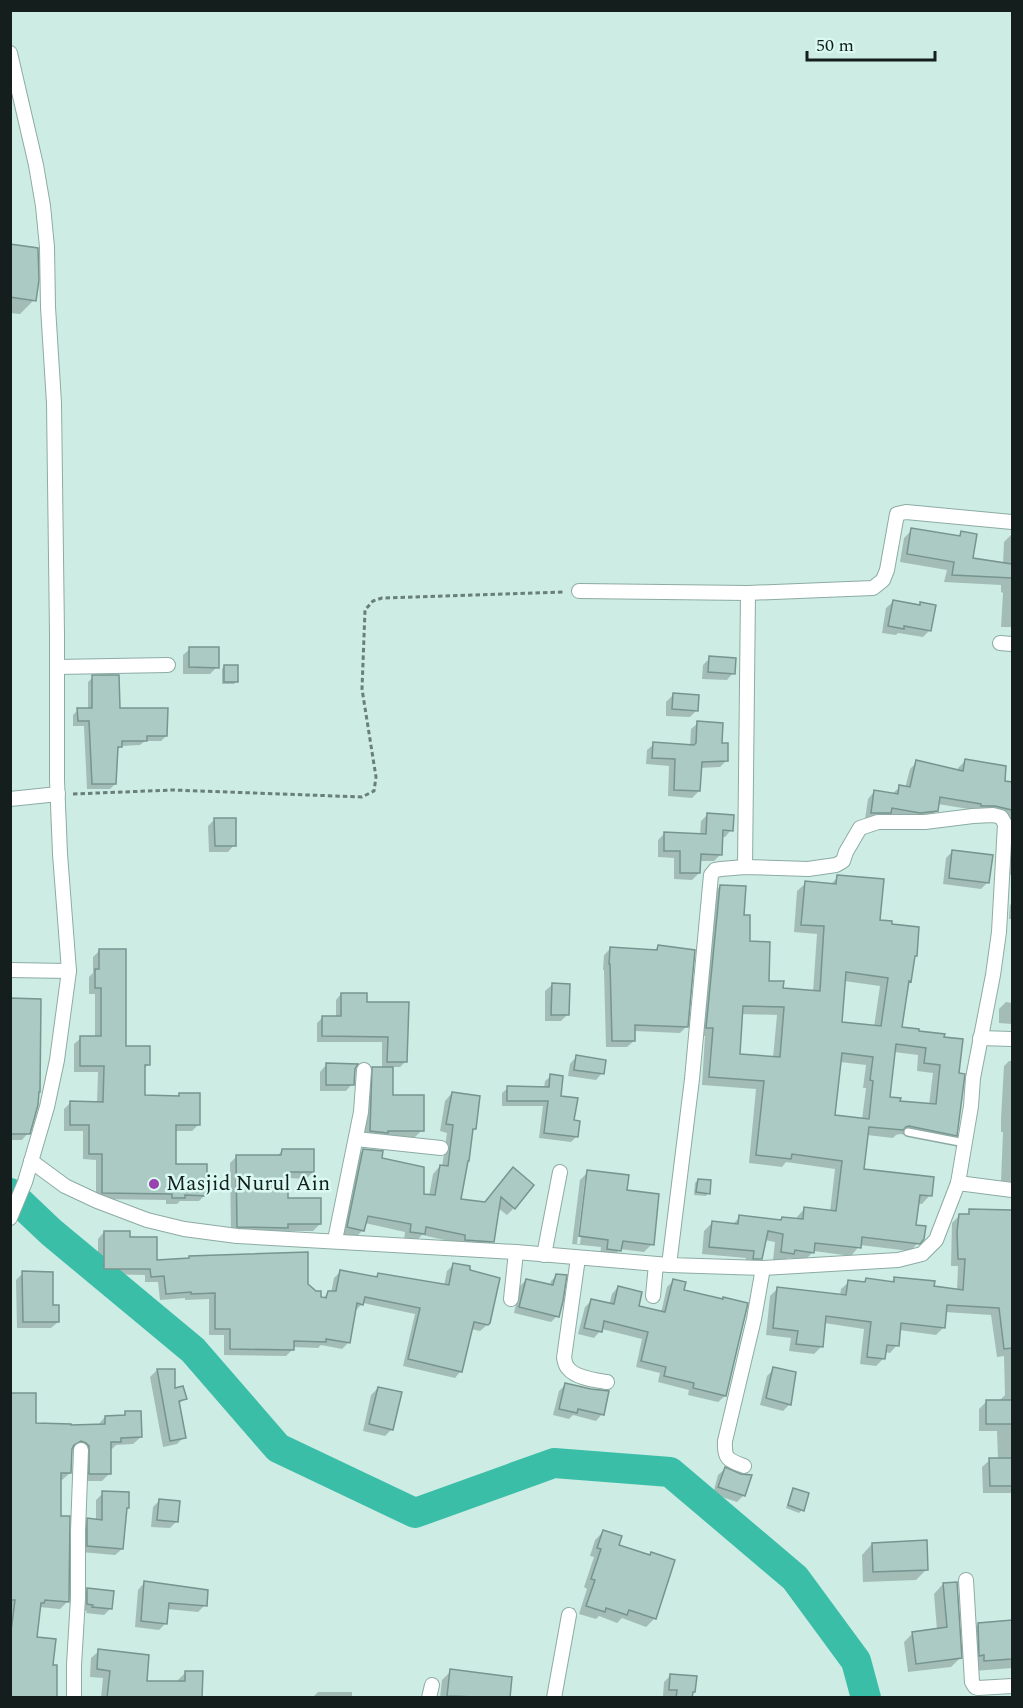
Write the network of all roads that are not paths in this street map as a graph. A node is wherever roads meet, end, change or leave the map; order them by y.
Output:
1 (10, 53) edge
2 (1012, 522) edge
3 (579, 591) road end
4 (748, 593) junction
5 (168, 665) dead end
6 (57, 667) junction
7 (58, 794) junction
8 (10, 799) edge
9 (745, 867) junction
10 (10, 970) edge
11 (69, 972) junction
12 (980, 1038) junction
13 (1012, 1039) edge
14 (364, 1070) dead end
15 (908, 1132) dead end
16 (356, 1139) junction
17 (965, 1143) junction
18 (441, 1148) dead end
19 (31, 1161) junction
20 (560, 1172) dead end
21 (958, 1183) junction
22 (1012, 1190) edge
23 (10, 1218) edge
24 (335, 1240) junction
25 (516, 1252) junction
26 (544, 1255) junction
27 (578, 1258) junction
28 (663, 1265) junction
29 (762, 1268) junction
30 (653, 1296) dead end
31 (511, 1299) dead end
32 (607, 1382) dead end
33 (81, 1450) dead end
34 (744, 1466) dead end
35 (966, 1580) dead end
36 (569, 1616) dead end
37 (1012, 1686) edge
38 (74, 1698) edge
39 (554, 1698) edge

1 - 6 street
2 - 4 street
3 - 4 street
4 - 9 street
5 - 6 street
6 - 7 street
7 - 8 street
7 - 11 street
9 - 12 street
9 - 28 street
10 - 11 street
11 - 19 street
12 - 13 street
12 - 17 street
14 - 16 street
15 - 17 lane
16 - 18 street
16 - 24 street
17 - 21 street
19 - 23 street
19 - 24 street
20 - 26 street
21 - 22 street
21 - 29 street
24 - 25 street
25 - 26 street
25 - 31 street
26 - 27 street
27 - 28 street
27 - 32 street
28 - 29 street
28 - 30 street
29 - 34 street
33 - 38 street
35 - 37 street
36 - 39 street

